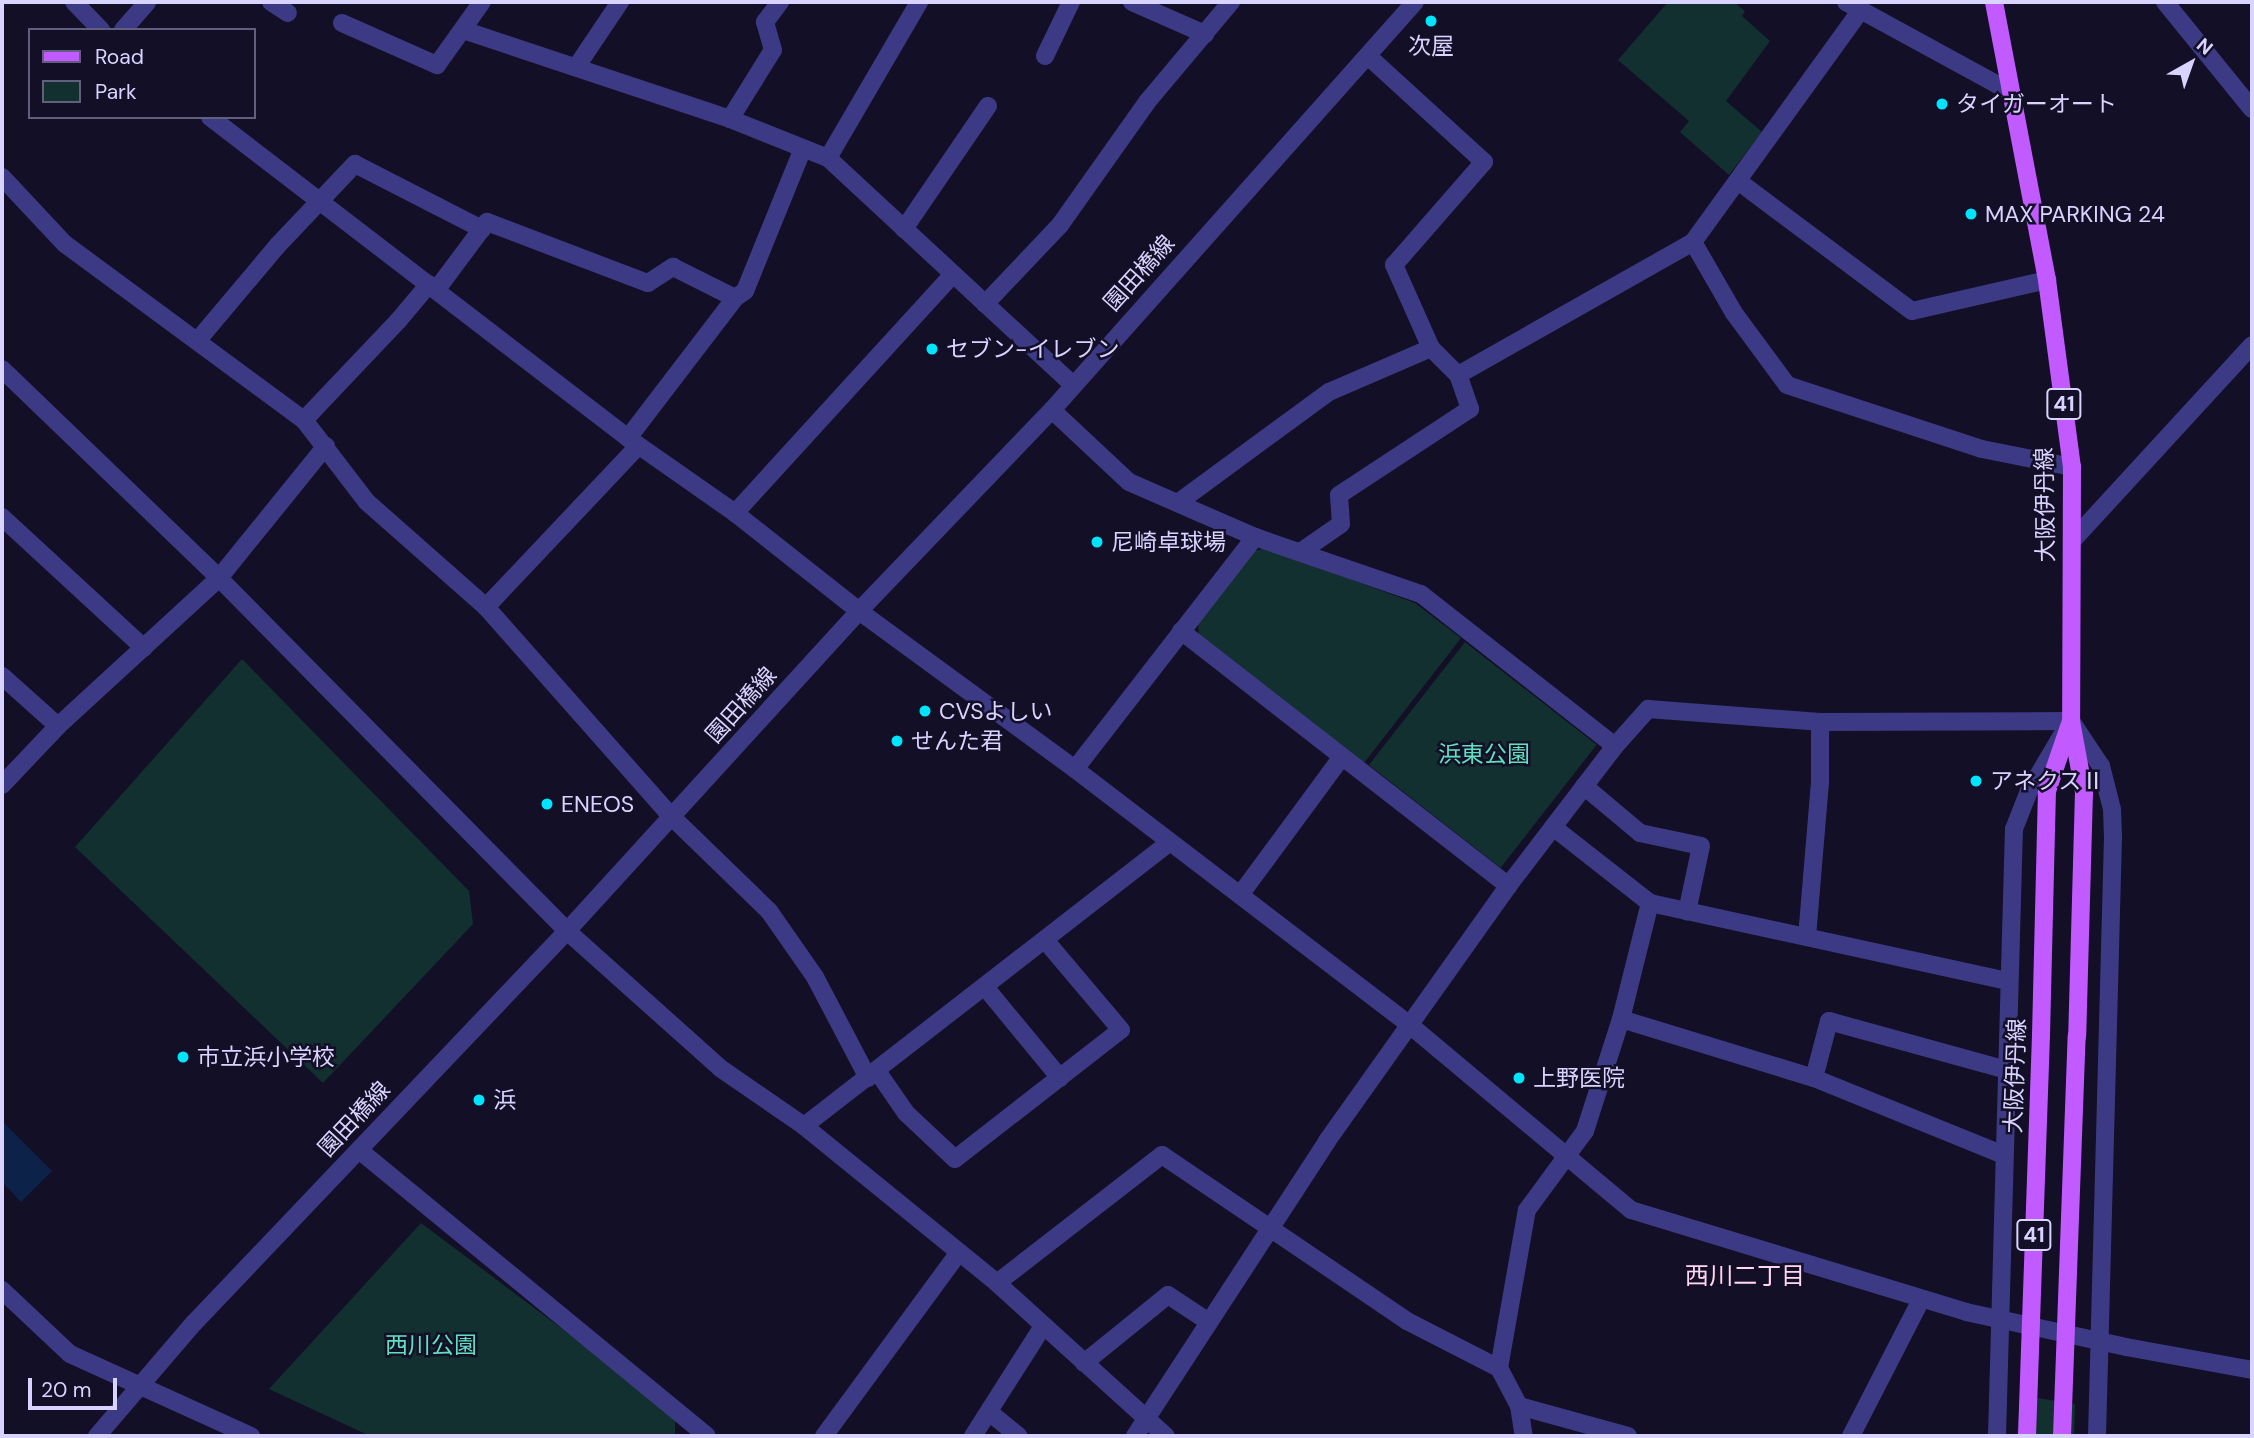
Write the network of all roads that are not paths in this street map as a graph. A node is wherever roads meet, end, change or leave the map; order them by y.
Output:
1 (74, 2) edge
2 (147, 2) edge
3 (271, 2) edge
4 (482, 2) edge
5 (620, 2) edge
6 (780, 2) edge
7 (919, 2) edge
8 (1071, 2) edge
9 (1132, 2) edge
10 (1231, 2) edge
11 (1415, 2) edge
12 (1994, 2) edge
13 (2165, 2) edge
14 (1853, 6) edge
15 (288, 13) dead end
16 (342, 23) dead end
17 (99, 28) edge
18 (125, 28) edge
19 (463, 30) junction
20 (1205, 34) junction
21 (1045, 56) dead end
22 (1368, 56) junction
23 (577, 66) junction
24 (2009, 91) junction
25 (988, 106) dead end
26 (2252, 109) edge
27 (213, 119) edge
28 (730, 119) junction
29 (803, 148) junction
30 (828, 158) junction
31 (2, 177) edge
32 (1738, 181) junction
33 (319, 202) junction
34 (482, 229) junction
35 (904, 229) junction
36 (1693, 242) junction
37 (953, 274) junction
38 (2048, 280) junction
39 (433, 287) junction
40 (734, 298) junction
41 (985, 304) junction
42 (198, 340) junction
43 (2252, 345) edge
44 (1431, 348) junction
45 (2, 369) edge
46 (1458, 375) junction
47 (1072, 384) junction
48 (1052, 410) junction
49 (304, 420) junction
50 (633, 442) junction
51 (326, 446) junction
52 (2072, 467) junction
53 (1179, 502) junction
54 (735, 513) junction
55 (2, 517) edge
56 (1255, 537) junction
57 (2072, 541) junction
58 (1302, 551) junction
59 (219, 578) junction
60 (486, 607) junction
61 (859, 611) junction
62 (1181, 631) junction
63 (144, 648) junction
64 (2, 676) edge
65 (2071, 720) junction
66 (1820, 722) junction
67 (58, 726) junction
68 (1615, 746) junction
69 (1342, 758) junction
70 (1075, 769) junction
71 (2, 785) edge
72 (1584, 786) junction
73 (672, 817) junction
74 (1553, 827) junction
75 (1170, 842) junction
76 (1508, 886) junction
77 (1240, 895) junction
78 (1650, 904) junction
79 (1687, 912) junction
80 (567, 931) junction
81 (1807, 937) junction
82 (1045, 940) junction
83 (2009, 981) junction
84 (985, 987) junction
85 (1621, 1019) junction
86 (1410, 1026) junction
87 (2007, 1070) junction
88 (873, 1074) junction
89 (1059, 1078) junction
90 (1814, 1078) junction
91 (804, 1126) junction
92 (359, 1150) junction
93 (2004, 1155) junction
94 (1564, 1156) junction
95 (1271, 1226) junction
96 (959, 1252) junction
97 (997, 1283) junction
98 (2, 1290) edge
99 (1921, 1300) junction
100 (2000, 1319) junction
101 (1209, 1322) junction
102 (1043, 1325) junction
103 (2101, 1341) junction
104 (1084, 1363) junction
105 (1499, 1368) junction
106 (2252, 1370) edge
107 (140, 1386) junction
108 (1519, 1406) junction
109 (989, 1412) junction
110 (1146, 1419) junction
111 (700, 1434) edge
112 (97, 1436) edge
113 (251, 1436) edge
114 (824, 1436) edge
115 (973, 1436) edge
116 (1019, 1436) edge
117 (1135, 1436) edge
118 (1166, 1436) edge
119 (1524, 1436) edge
120 (1628, 1436) edge
121 (1851, 1436) edge
122 (1997, 1436) edge
123 (2027, 1436) edge
124 (2062, 1436) edge
125 (2097, 1436) edge

1 - 17 street
2 - 18 street
3 - 15 street
4 - 19 street
5 - 23 street
6 - 28 street
7 - 30 street
8 - 21 street
9 - 20 street
10 - 20 street
11 - 22 street, 園田橋線
12 - 24 main road, 大阪伊丹線 / 41
13 - 26 street
14 - 24 street
14 - 32 street
16 - 19 street
19 - 23 street
20 - 41 street
22 - 44 street
22 - 47 street, 園田橋線
23 - 28 street
24 - 38 main road, 大阪伊丹線 / 41
25 - 35 street
27 - 33 street
28 - 29 street
29 - 30 street
29 - 40 street
30 - 35 street
31 - 42 street
32 - 36 street
32 - 38 street
33 - 34 street
33 - 39 street
33 - 42 street
34 - 39 street
34 - 40 street
35 - 37 street
36 - 46 street
36 - 52 street
37 - 41 street
37 - 54 street
38 - 52 main road, 大阪伊丹線 / 41
39 - 49 street
39 - 50 street
40 - 50 street
41 - 47 street
42 - 49 street
43 - 57 street
44 - 46 street
44 - 53 street
45 - 59 street
46 - 58 street
47 - 48 street, 園田橋線
48 - 53 street
48 - 61 street, 園田橋線
49 - 51 street
50 - 54 street
50 - 60 street
51 - 59 street
51 - 60 street
52 - 57 main road, 大阪伊丹線 / 41
53 - 56 street
54 - 61 street
55 - 63 street
56 - 58 street
56 - 62 street
57 - 65 main road, 大阪伊丹線 / 41
58 - 68 street
59 - 63 street
59 - 80 street
60 - 73 street
61 - 70 street
61 - 73 street, 園田橋線
62 - 69 street
62 - 70 street
63 - 67 street
64 - 67 street
65 - 66 street
65 - 83 street
65 - 103 street
65 - 123 main road, 大阪伊丹線 / 41, bridge
65 - 124 main road, 大阪伊丹線 / 41, bridge
66 - 68 street
66 - 81 street
67 - 71 street
68 - 72 street
69 - 76 street
69 - 77 street
70 - 75 street
72 - 74 street
72 - 79 street
73 - 80 street, 園田橋線
73 - 88 street
74 - 76 street
74 - 78 street
75 - 77 street
75 - 82 street
76 - 86 street
77 - 86 street
78 - 79 street
78 - 85 street
79 - 81 street
80 - 91 street
80 - 92 street, 園田橋線
81 - 83 street
82 - 84 street
82 - 89 street
83 - 87 street
84 - 88 street
84 - 89 street
85 - 90 street
85 - 94 street
86 - 94 street
86 - 95 street
87 - 90 street
87 - 93 street
88 - 89 street
88 - 91 street
90 - 93 street
91 - 96 street
92 - 107 street, 園田橋線
92 - 111 street
93 - 100 street
94 - 99 street
94 - 105 street
95 - 97 street
95 - 101 street
95 - 105 street
96 - 97 street
96 - 114 street
97 - 102 street
98 - 107 street
99 - 100 street
99 - 121 street
100 - 103 street
100 - 122 street
101 - 104 street
101 - 110 street
102 - 104 street
102 - 109 street
103 - 106 street
103 - 125 street
104 - 110 street
105 - 108 street
107 - 112 street, 園田橋線
107 - 113 street
108 - 119 street
108 - 120 street
109 - 115 street
109 - 116 street
110 - 117 street
110 - 118 street

